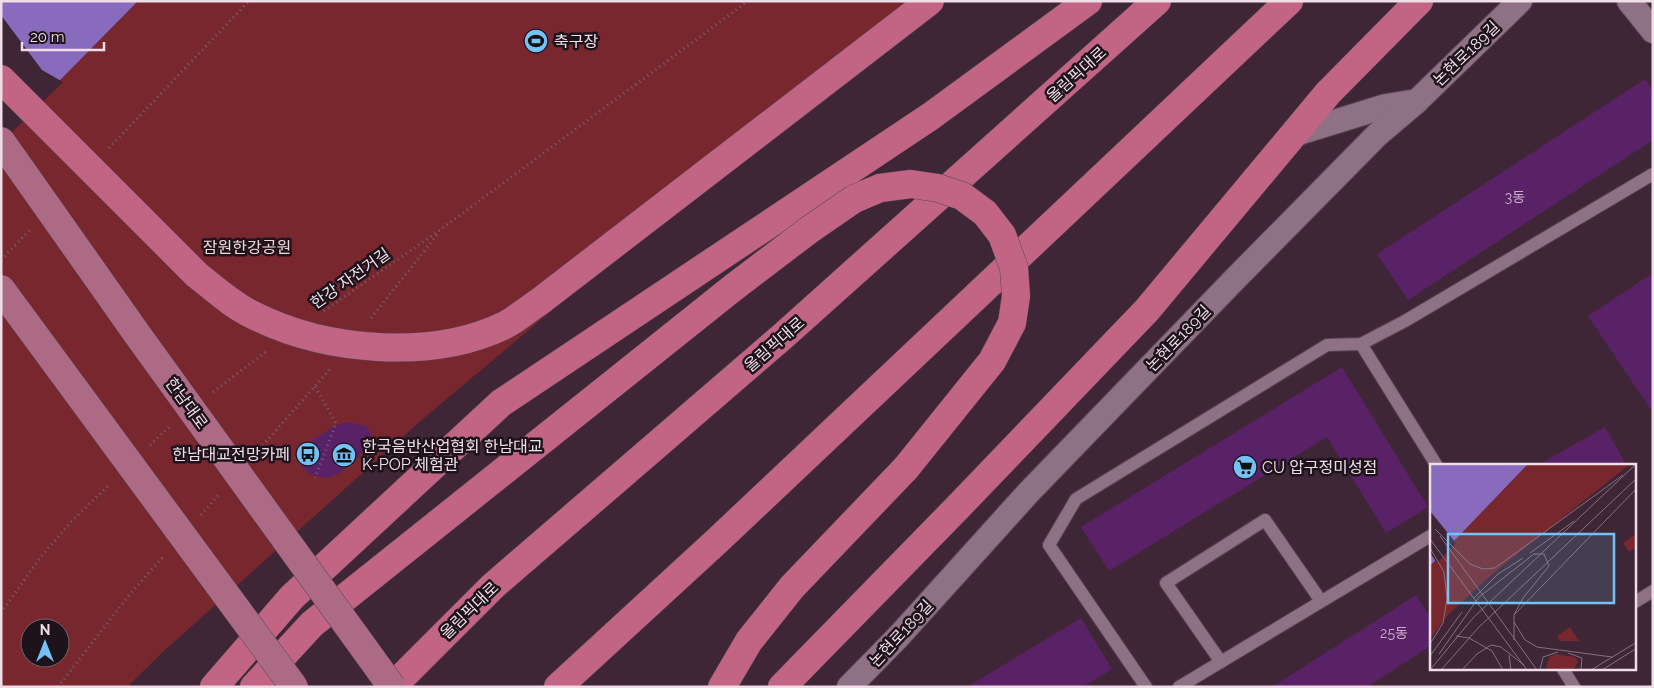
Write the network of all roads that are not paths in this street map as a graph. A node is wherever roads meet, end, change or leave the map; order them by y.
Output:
1 (930, 1) edge
2 (1088, 1) edge
3 (1157, 1) edge
4 (1289, 1) edge
5 (1419, 1) edge
6 (1520, 1) edge
7 (1636, 4) edge
8 (1653, 30) edge
9 (1, 79) edge
10 (1417, 101) junction
11 (1292, 135) junction
12 (1, 141) edge
13 (1653, 174) edge
14 (1, 289) edge
15 (1361, 344) junction
16 (1437, 464) edge
17 (1430, 536) edge
18 (1653, 590) edge
19 (1321, 601) junction
20 (1636, 601) edge
21 (1221, 662) junction
22 (1564, 670) edge
23 (214, 687) edge
24 (254, 687) edge
25 (294, 687) edge
26 (392, 687) edge
27 (558, 687) edge
28 (722, 687) edge
29 (782, 687) edge
30 (849, 687) edge
31 (1146, 687) edge
32 (1179, 687) edge
33 (1574, 687) edge

1 - 9 highway, bridge
2 - 23 highway
3 - 26 highway, 올림픽대로
4 - 27 highway
5 - 11 highway
6 - 10 street, 논현로189길
7 - 8 street
10 - 11 street
10 - 30 street, 논현로189길
11 - 29 highway
12 - 26 main road, 한남대로, bridge
13 - 15 lane
14 - 25 main road, bridge
15 - 16 lane
15 - 31 lane
17 - 19 lane
18 - 20 lane
19 - 21 lane
19 - 21 lane
21 - 32 lane
22 - 33 lane
24 - 28 highway, bridge

